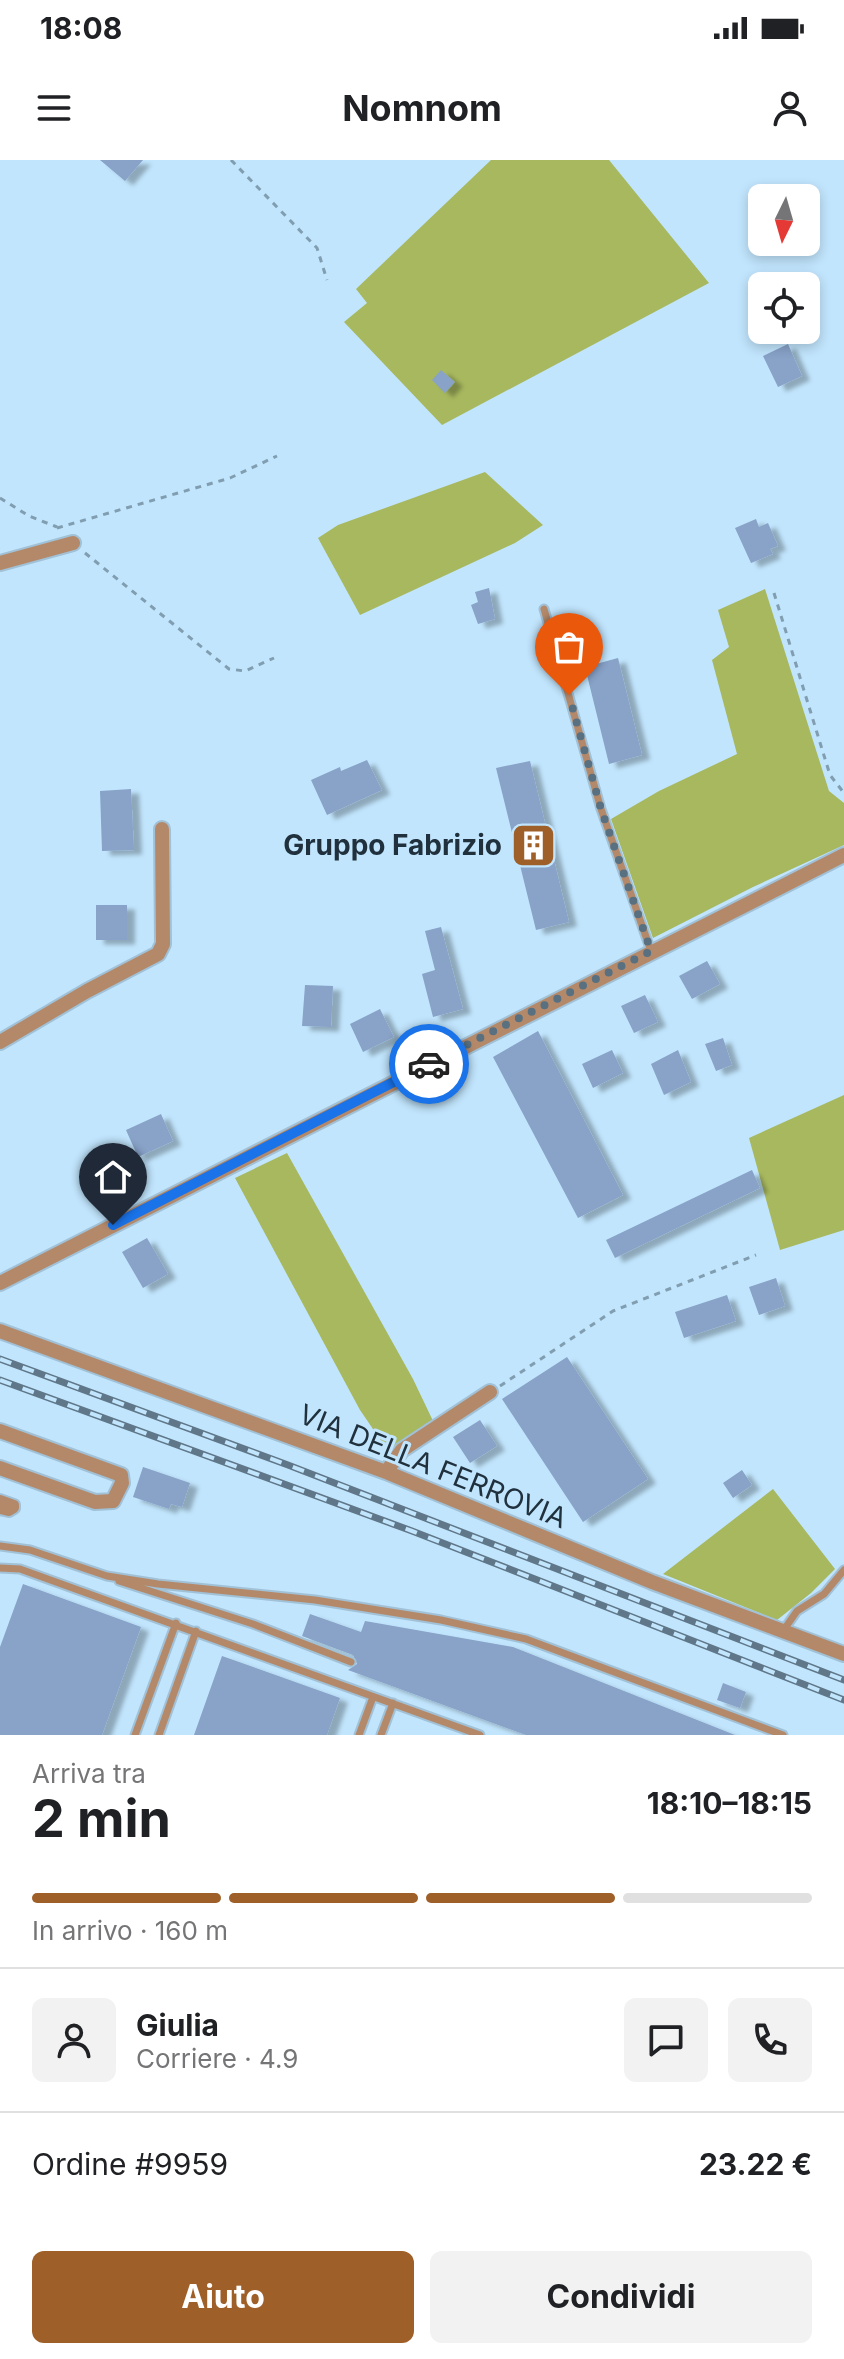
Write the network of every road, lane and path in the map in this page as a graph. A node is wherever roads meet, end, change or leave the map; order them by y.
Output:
1 (231, 160) edge
2 (327, 280) dead end
3 (277, 456) dead end
4 (0, 498) edge
5 (57, 528) junction
6 (73, 543) joint
7 (55, 549) junction
8 (0, 563) edge
9 (774, 593) dead end
10 (544, 609) dead end
11 (274, 658) dead end
12 (844, 793) edge
13 (162, 829) dead end
14 (844, 855) edge
15 (651, 951) junction
16 (0, 1042) edge
17 (756, 1255) dead end
18 (0, 1283) edge
19 (0, 1331) edge
20 (490, 1392) joint
21 (0, 1431) edge
22 (0, 1468) edge
23 (386, 1472) junction
24 (0, 1500) edge
25 (0, 1509) edge
26 (0, 1546) edge
27 (0, 1568) edge
28 (844, 1570) edge
29 (107, 1576) junction
30 (176, 1623) junction
31 (196, 1631) junction
32 (783, 1631) junction
33 (844, 1654) edge
34 (351, 1662) dead end
35 (373, 1697) junction
36 (393, 1703) junction
37 (135, 1735) edge
38 (159, 1735) edge
39 (359, 1735) edge
40 (381, 1735) edge
41 (480, 1735) edge
42 (783, 1735) edge

1 - 2 path
3 - 5 path
4 - 5 path
5 - 7 path
6 - 7 street
6 - 11 path
7 - 8 street
9 - 12 path
10 - 15 lane
13 - 16 street
14 - 15 street
15 - 18 street
17 - 20 path
19 - 23 street, VIA DELLA FERROVIA
20 - 23 street
21 - 22 street
23 - 32 street, VIA DELLA FERROVIA
24 - 25 street
26 - 29 lane
27 - 30 lane
28 - 32 lane
29 - 34 lane
29 - 42 lane
30 - 31 lane
30 - 37 lane
31 - 35 lane
31 - 38 lane
32 - 33 street, VIA DELLA FERROVIA
35 - 36 lane
35 - 39 lane
36 - 40 lane
36 - 41 lane

